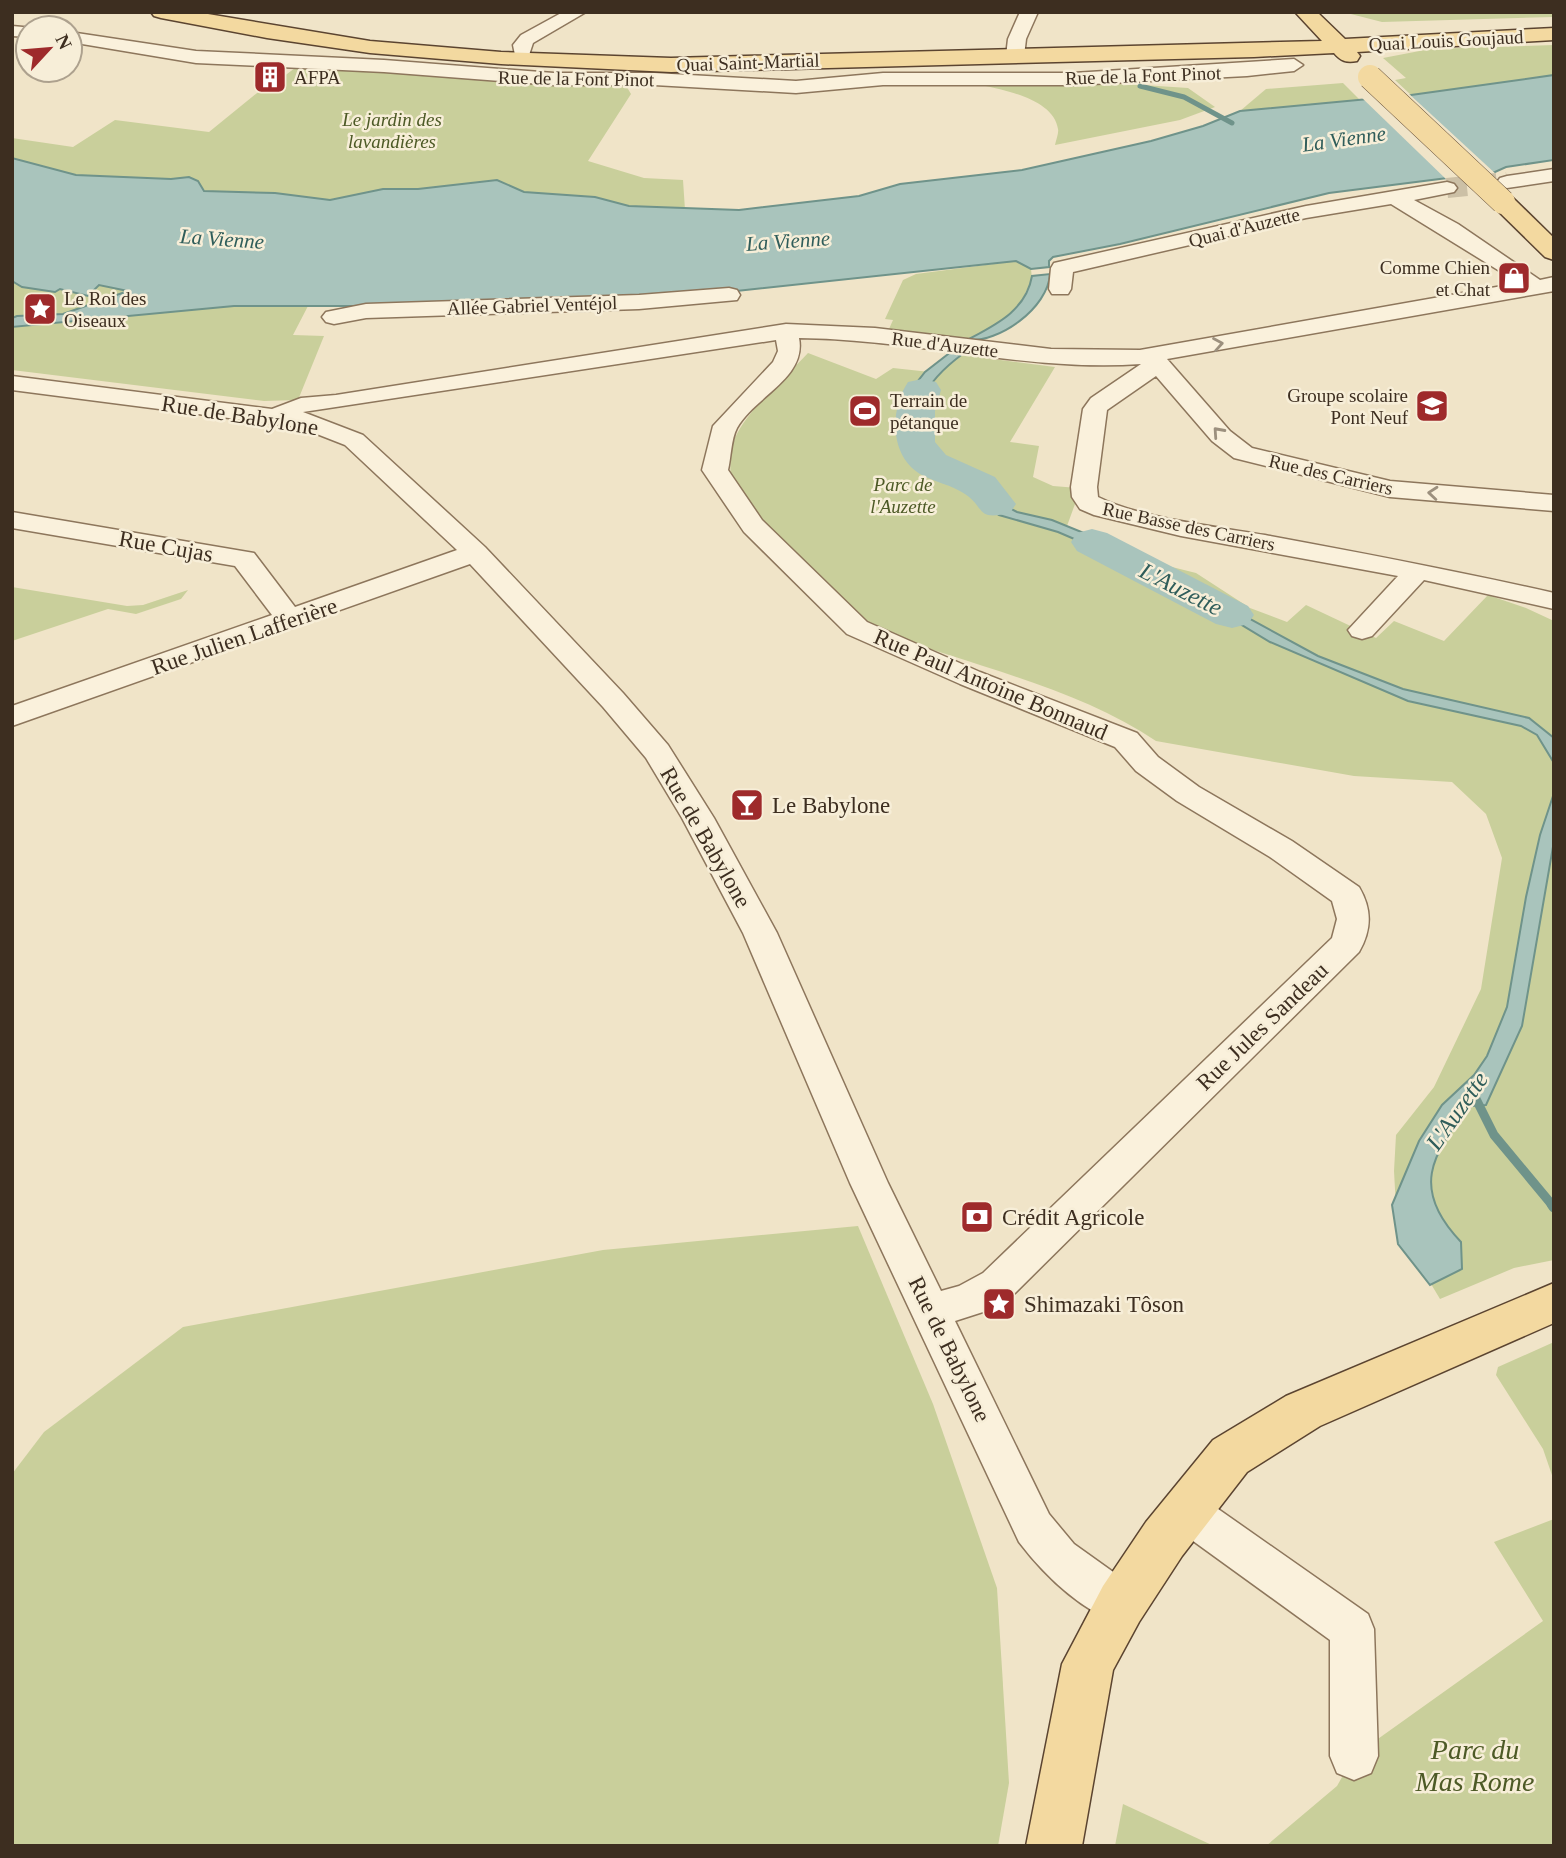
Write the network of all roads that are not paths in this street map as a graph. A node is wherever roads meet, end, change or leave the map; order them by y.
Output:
1 (161, 12) edge
2 (223, 12) edge
3 (578, 12) edge
4 (1029, 12) edge
5 (1297, 12) edge
6 (1305, 12) edge
7 (1315, 12) edge
8 (1554, 24) edge
9 (84, 33) edge
10 (1554, 34) edge
11 (1402, 36) junction
12 (1333, 40) junction
13 (1251, 45) junction
14 (370, 47) junction
15 (522, 51) junction
16 (1015, 51) junction
17 (245, 58) junction
18 (1294, 65) dead end
19 (1370, 77) junction
20 (1554, 175) edge
21 (1447, 188) tunnel mouth
22 (1505, 192) junction
23 (1392, 196) junction
24 (1554, 252) edge
25 (1545, 286) edge
26 (1060, 289) dead end
27 (729, 295) dead end
28 (334, 317) dead end
29 (786, 331) junction
30 (1154, 360) junction
31 (12, 383) edge
32 (336, 402) junction
33 (270, 415) junction
34 (304, 421) junction
35 (1554, 503) edge
36 (12, 520) edge
37 (475, 553) junction
38 (1418, 571) junction
39 (1554, 601) edge
40 (290, 620) junction
41 (1362, 630) dead end
42 (12, 717) edge
43 (1126, 740) joint
44 (1554, 1302) edge
45 (932, 1311) junction
46 (1186, 1511) junction
47 (1121, 1604) junction
48 (1354, 1756) dead end
49 (1054, 1846) edge

1 - 14 main road, Quai Saint-Martial
2 - 15 main road, Quai Saint-Martial
3 - 15 street
4 - 16 street
5 - 13 main road
6 - 12 main road
7 - 11 main road
8 - 11 main road, Quai Louis Goujaud
9 - 17 street, Rue de la Font Pinot
10 - 11 main road, Quai Louis Goujaud
11 - 12 main road, Quai Louis Goujaud
11 - 19 main road
12 - 13 main road, Quai Saint-Martial
12 - 19 main road
13 - 16 main road, Quai Saint-Martial
13 - 19 main road
14 - 16 main road, Quai Saint-Martial
14 - 17 street
15 - 16 main road, Quai Saint-Martial
17 - 18 street, Rue de la Font Pinot
19 - 22 main road, bridge
20 - 22 street
21 - 23 street, Quai d'Auzette
22 - 24 main road
23 - 25 street
23 - 26 street, Quai d'Auzette
30 -> 25 street, Rue d'Auzette
27 - 28 street, Allée Gabriel Ventéjol
29 - 30 street, Rue d'Auzette
29 - 32 street, Rue d'Auzette
29 - 43 street, Rue Paul Antoine Bonnaud
35 -> 30 street, Rue des Carriers
30 - 38 street, Rue Basse des Carriers
31 - 33 street, Rue de Babylone
32 - 33 street, Rue d'Auzette
32 - 34 street, Rue d'Auzette
33 - 34 street, Rue de Babylone
34 - 37 street, Rue de Babylone
36 - 40 street, Rue Cujas
37 - 40 street, Rue Julien Lafferière
37 - 45 street, Rue de Babylone
38 - 39 street, Rue Basse des Carriers
38 - 41 street
40 - 42 street, Rue Julien Lafferière
43 - 45 street, Rue Jules Sandeau
44 - 46 main road
45 - 47 street, Rue de Babylone
46 - 47 main road
46 - 48 street
47 - 49 main road

